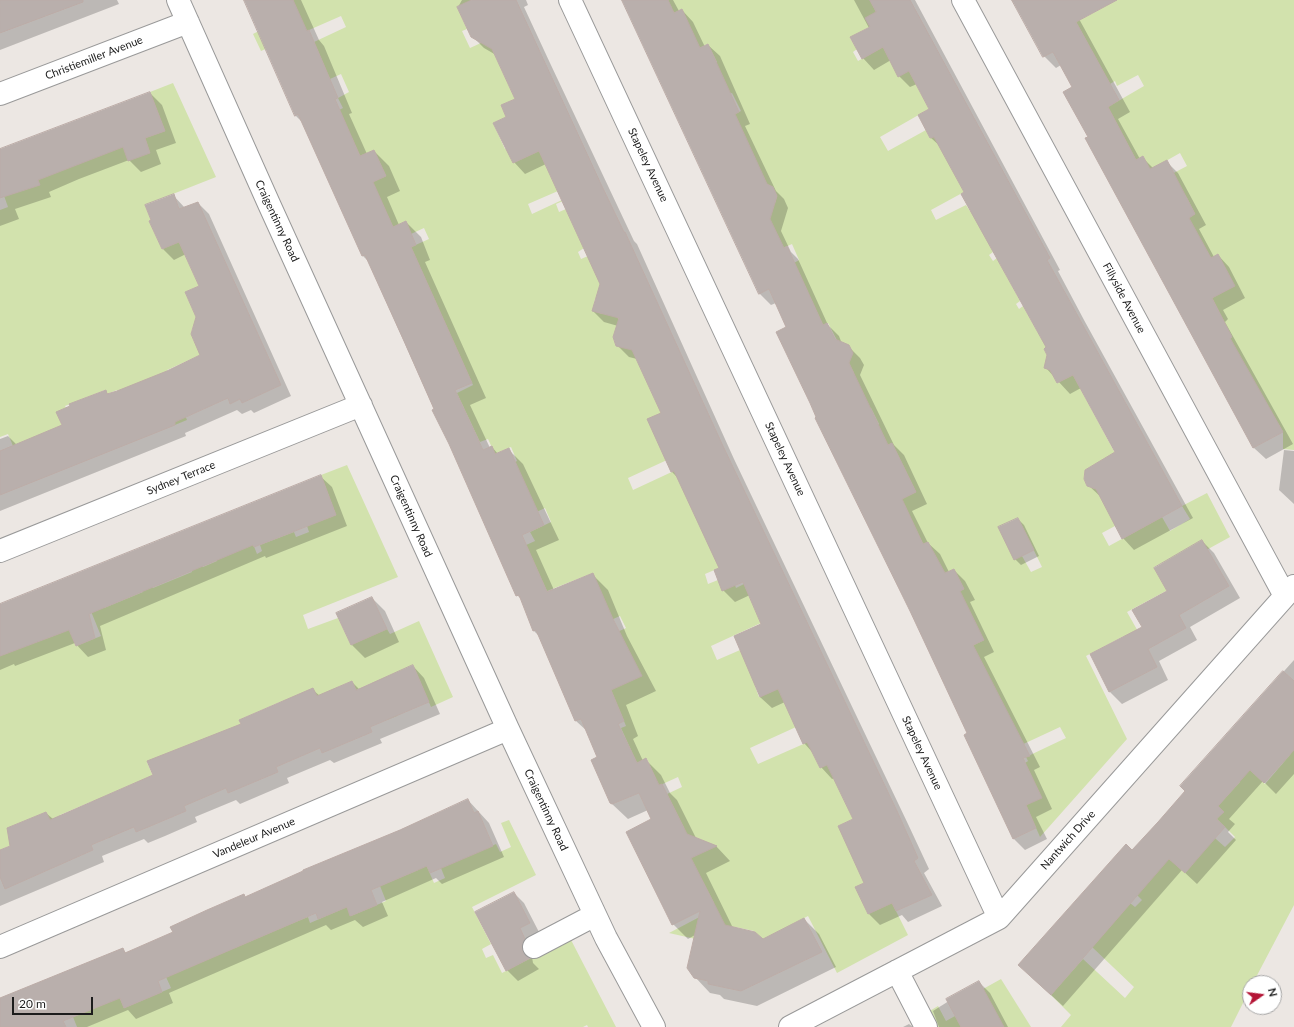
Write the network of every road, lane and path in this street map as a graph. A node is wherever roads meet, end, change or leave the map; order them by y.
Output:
1 (178, 0) edge
2 (570, 0) edge
3 (963, 0) edge
4 (188, 22) junction
5 (0, 94) edge
6 (361, 406) junction
7 (0, 551) edge
8 (1290, 591) edge
9 (508, 729) junction
10 (595, 915) junction
11 (999, 918) junction
12 (0, 947) edge
13 (534, 947) dead end
14 (897, 971) junction
15 (654, 1027) edge
16 (790, 1027) edge
17 (926, 1027) edge

1 - 4 street, Craigentinny Road
2 - 11 street, Stapeley Avenue
3 - 8 street, Fillyside Avenue
4 - 5 street, Christiemiller Avenue
4 - 6 street, Craigentinny Road
6 - 7 street, Sydney Terrace
6 - 9 street, Craigentinny Road
8 - 11 street, Nantwich Drive
9 - 10 street, Craigentinny Road
9 - 12 street, Vandeleur Avenue
10 - 13 street
10 - 15 street, Craigentinny Road
11 - 14 street, Nantwich Drive
14 - 16 street, Nantwich Drive
14 - 17 street

